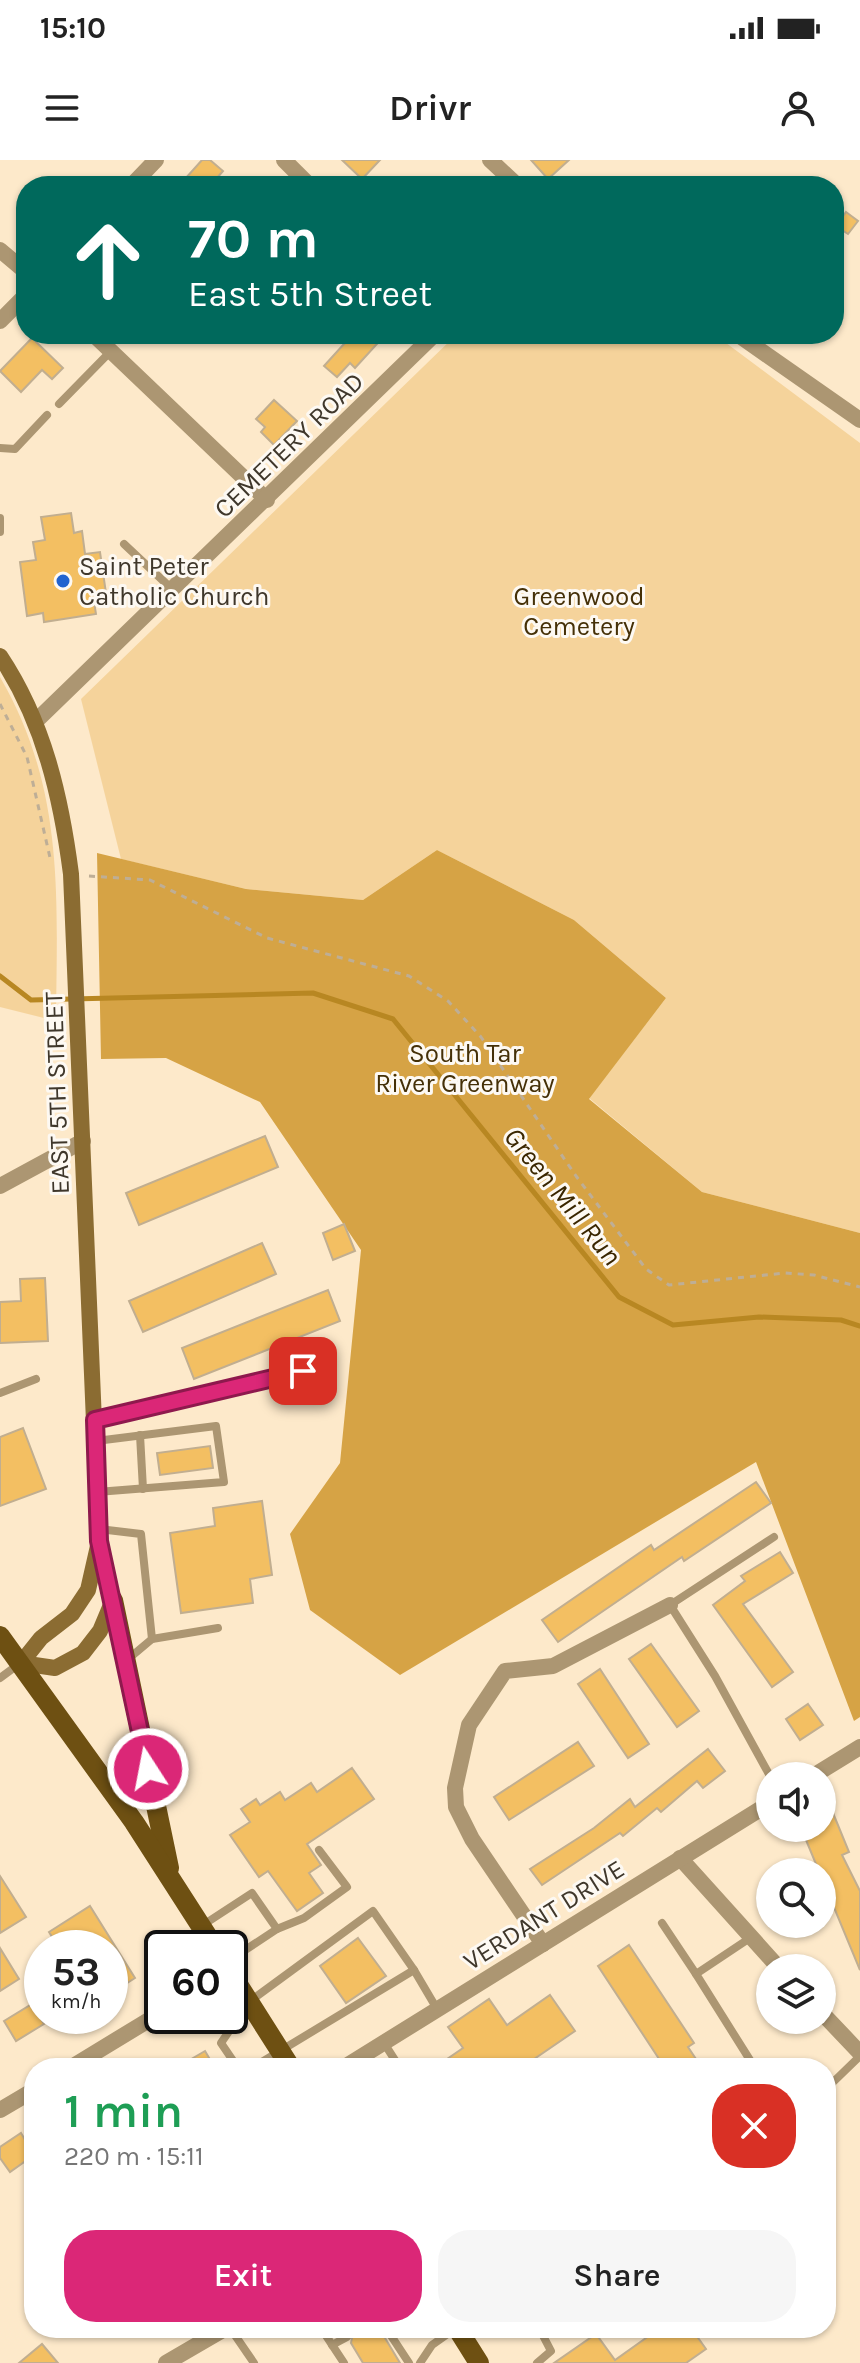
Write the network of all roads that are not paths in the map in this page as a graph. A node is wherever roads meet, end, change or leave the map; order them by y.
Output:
1 (156, 160) edge
2 (284, 160) edge
3 (490, 160) edge
4 (141, 176) edge
5 (300, 176) edge
6 (507, 176) edge
7 (0, 250) edge
8 (16, 264) edge
9 (16, 305) edge
10 (0, 321) edge
11 (104, 344) edge
12 (425, 344) edge
13 (751, 344) edge
14 (111, 351) junction
15 (59, 404) dead end
16 (47, 415) dead end
17 (860, 420) edge
18 (0, 448) edge
19 (267, 500) junction
20 (0, 518) edge
21 (0, 532) edge
22 (124, 544) dead end
23 (173, 590) junction
24 (0, 656) edge
25 (36, 721) junction
26 (83, 1141) junction
27 (0, 1186) edge
28 (303, 1371) dead end
29 (36, 1379) dead end
30 (0, 1393) edge
31 (95, 1420) junction
32 (140, 1435) junction
33 (96, 1441) junction
34 (143, 1489) junction
35 (97, 1492) junction
36 (99, 1535) junction
37 (774, 1537) dead end
38 (113, 1600) junction
39 (670, 1605) junction
40 (218, 1628) dead end
41 (0, 1636) edge
42 (152, 1639) junction
43 (127, 1660) junction
44 (21, 1663) junction
45 (0, 1678) edge
46 (860, 1747) edge
47 (762, 1762) edge
48 (836, 1762) edge
49 (756, 1812) edge
50 (319, 1850) dead end
51 (680, 1858) junction
52 (171, 1880) junction
53 (662, 1923) dead end
54 (201, 1926) junction
55 (277, 1929) junction
56 (204, 1930) edge
57 (750, 1938) junction
58 (543, 1944) junction
59 (248, 1948) edge
60 (765, 1954) edge
61 (414, 1970) junction
62 (696, 1974) junction
63 (249, 2002) junction
64 (437, 2009) junction
65 (144, 2023) edge
66 (836, 2028) edge
67 (384, 2043) junction
68 (280, 2050) junction
69 (860, 2055) edge
70 (86, 2058) edge
71 (231, 2058) edge
72 (268, 2058) edge
73 (285, 2058) edge
74 (359, 2058) edge
75 (394, 2058) edge
76 (749, 2058) edge
77 (836, 2079) edge
78 (24, 2096) edge
79 (0, 2110) edge
80 (210, 2338) edge
81 (235, 2338) edge
82 (327, 2338) edge
83 (345, 2338) edge
84 (392, 2338) edge
85 (442, 2338) edge
86 (463, 2338) edge
87 (544, 2338) edge
88 (332, 2345) junction
89 (404, 2360) edge
90 (544, 2361) edge
91 (166, 2363) edge
92 (254, 2363) edge
93 (344, 2363) edge
94 (420, 2363) edge
95 (479, 2363) edge

1 - 4 street
2 - 5 street
3 - 6 street
7 - 8 street
9 - 10 street
11 - 14 street
12 - 19 street, CEMETERY ROAD
13 - 17 street
14 - 15 lane
14 - 19 street
16 - 18 lane
19 - 23 street, CEMETERY ROAD
20 - 21 lane
22 - 23 lane
23 - 25 street, CEMETERY ROAD
24 - 25 main road, EAST 5TH STREET
25 - 26 main road, EAST 5TH STREET
26 - 27 street
26 - 31 main road, EAST 5TH STREET
28 - 31 lane
29 - 30 lane
31 - 33 main road, EAST 5TH STREET
32 - 33 lane
32 - 34 lane
32 - 34 lane
33 - 35 main road, EAST 5TH STREET
34 - 35 lane
35 - 36 main road, EAST 5TH STREET
36 - 38 main road, EAST 5TH STREET
36 - 42 lane
36 - 44 main road, EAST 5TH STREET
37 - 39 lane
38 - 43 main road
38 - 44 main road
39 - 47 lane
39 - 58 street
40 - 42 lane
41 - 44 main road
42 - 43 lane
43 - 52 main road
44 - 45 lane
44 - 52 main road
46 - 48 street
49 - 51 street, VERDANT DRIVE
50 - 55 lane
51 - 57 street
51 - 58 street, VERDANT DRIVE
52 - 54 main road
53 - 62 lane
54 - 55 lane
54 - 56 main road
55 - 59 lane
57 - 60 street
57 - 62 lane
58 - 64 street, VERDANT DRIVE
61 - 63 lane
61 - 64 lane
61 - 68 lane
62 - 76 lane
63 - 68 main road
63 - 71 lane
64 - 67 street, VERDANT DRIVE
65 - 70 street
66 - 69 street
67 - 74 street, VERDANT DRIVE
67 - 75 lane
68 - 72 lane
68 - 73 main road
69 - 77 lane
78 - 79 street
80 - 91 street
81 - 92 lane
82 - 88 lane
83 - 88 lane
84 - 89 lane
85 - 94 lane
86 - 95 main road
87 - 90 lane
88 - 93 lane

